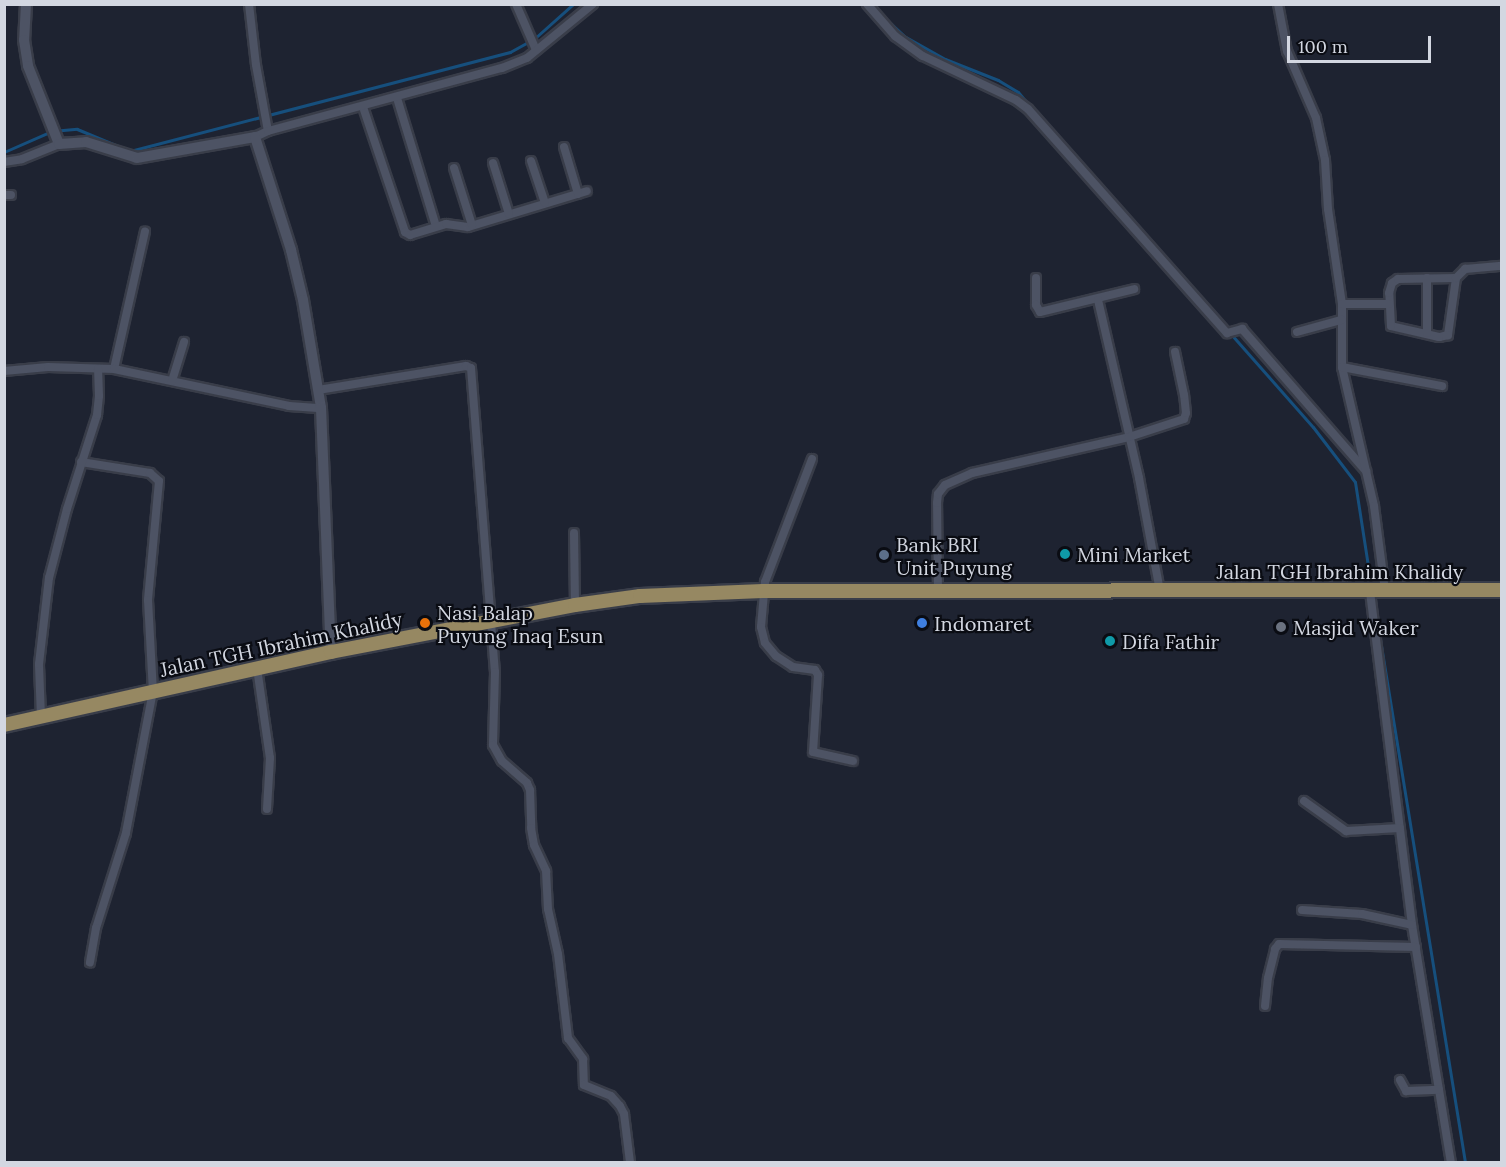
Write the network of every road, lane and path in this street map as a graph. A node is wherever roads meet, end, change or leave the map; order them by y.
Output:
1 (26, 4) edge
2 (249, 4) edge
3 (516, 4) edge
4 (593, 4) edge
5 (867, 4) edge
6 (1278, 4) edge
7 (533, 43) junction
8 (397, 98) junction
9 (363, 107) junction
10 (267, 129) junction
11 (255, 137) junction
12 (58, 142) junction
13 (564, 147) dead end
14 (531, 161) dead end
15 (4, 162) edge
16 (493, 163) dead end
17 (454, 168) dead end
18 (587, 191) dead end
19 (578, 194) junction
20 (545, 203) junction
21 (509, 214) junction
22 (472, 225) junction
23 (436, 226) junction
24 (144, 231) dead end
25 (1502, 266) edge
26 (1036, 278) dead end
27 (1427, 278) junction
28 (1456, 278) junction
29 (1134, 290) dead end
30 (1098, 300) junction
31 (1342, 304) junction
32 (1389, 304) junction
33 (1341, 320) junction
34 (1297, 332) dead end
35 (1427, 333) junction
36 (184, 342) dead end
37 (1174, 352) dead end
38 (1342, 367) junction
39 (98, 369) junction
40 (114, 369) junction
41 (4, 371) edge
42 (172, 381) junction
43 (1442, 386) dead end
44 (318, 390) junction
45 (321, 408) junction
46 (1129, 437) junction
47 (812, 459) dead end
48 (81, 462) junction
49 (1366, 471) junction
50 (574, 532) dead end
51 (1502, 590) edge
52 (763, 591) junction
53 (1160, 591) junction
54 (1377, 591) junction
55 (938, 592) junction
56 (575, 605) junction
57 (492, 620) junction
58 (331, 652) junction
59 (257, 668) junction
60 (153, 691) junction
61 (41, 717) junction
62 (4, 725) edge
63 (853, 761) dead end
64 (1304, 801) dead end
65 (267, 809) dead end
66 (1400, 828) junction
67 (1302, 910) dead end
68 (1412, 925) junction
69 (1416, 946) junction
70 (90, 962) dead end
71 (1265, 1006) dead end
72 (1400, 1080) dead end
73 (1439, 1090) junction
74 (630, 1162) edge
75 (1451, 1162) edge

1 - 12 street
2 - 10 street
3 - 7 street
4 - 7 street
5 - 49 street
6 - 31 street
7 - 8 street
8 - 9 street
8 - 23 street
9 - 10 street
9 - 23 street
10 - 11 street
11 - 12 street
11 - 44 street
12 - 15 street
13 - 19 street
14 - 20 street
16 - 21 street
17 - 22 street
18 - 19 street
19 - 20 street
20 - 21 street
21 - 22 street
22 - 23 street
24 - 40 street
25 - 28 street
26 - 30 street
27 - 28 street
27 - 32 street
27 - 35 street
28 - 35 street
29 - 30 street
30 - 46 street
31 - 32 street
31 - 33 street
32 - 35 street
33 - 34 street
33 - 38 street
36 - 42 street
37 - 46 street
38 - 43 street
38 - 49 street
39 - 40 street
39 - 41 street
39 - 48 street
40 - 42 street
42 - 45 street
44 - 45 street
44 - 57 street
45 - 58 street
46 - 53 street
46 - 55 street
47 - 52 street
48 - 60 street
48 - 61 street
49 - 54 street
50 - 56 street
51 - 54 main road, Jalan TGH Ibrahim Khalidy
52 - 55 main road, Jalan TGH Ibrahim Khalidy
52 - 56 main road, Jalan TGH Ibrahim Khalidy
52 - 63 street
53 - 54 main road, Jalan TGH Ibrahim Khalidy
53 - 55 main road, Jalan TGH Ibrahim Khalidy
54 - 66 street
56 - 57 main road, Jalan TGH Ibrahim Khalidy
57 - 58 main road, Jalan TGH Ibrahim Khalidy
57 - 74 street
58 - 59 main road, Jalan TGH Ibrahim Khalidy
59 - 60 main road, Jalan TGH Ibrahim Khalidy
59 - 65 street
60 - 61 main road, Jalan TGH Ibrahim Khalidy
60 - 70 street
61 - 62 main road, Jalan TGH Ibrahim Khalidy
64 - 66 street
66 - 68 street
67 - 68 street
68 - 69 street
69 - 71 street
69 - 73 street
72 - 73 street
73 - 75 street

